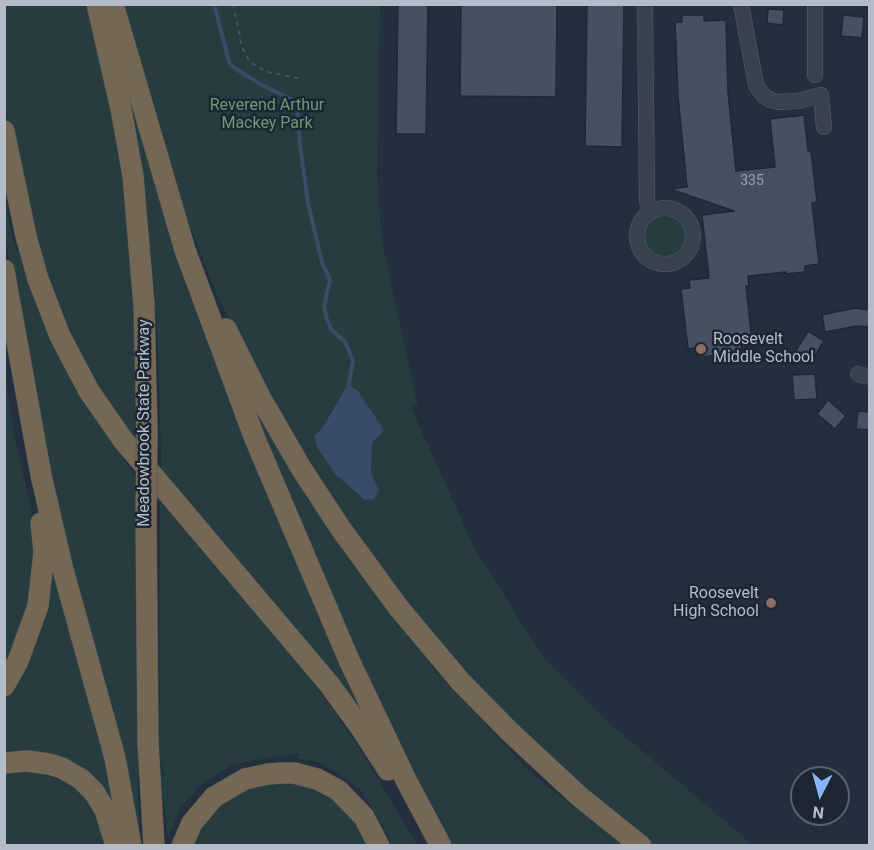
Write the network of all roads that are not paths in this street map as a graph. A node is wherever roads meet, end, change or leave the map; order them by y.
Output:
1 (96, 4) edge
2 (113, 4) edge
3 (645, 4) edge
4 (741, 4) edge
5 (815, 4) edge
6 (815, 75) dead end
7 (824, 127) dead end
8 (4, 131) edge
9 (167, 186) junction
10 (651, 212) dead end
11 (4, 270) edge
12 (32, 431) junction
13 (4, 686) edge
14 (4, 763) edge
15 (116, 846) edge
16 (131, 846) edge
17 (154, 846) edge
18 (182, 846) edge
19 (379, 846) edge
20 (430, 846) edge
21 (441, 846) edge
22 (641, 846) edge

1 - 17 highway, Meadowbrook State Parkway, bridge
2 - 9 highway
3 - 10 street
4 - 7 street
5 - 6 street
8 - 20 highway
9 - 21 highway
9 - 22 highway
11 - 12 highway
12 - 13 highway
12 - 16 highway
14 - 15 highway
18 - 19 highway

